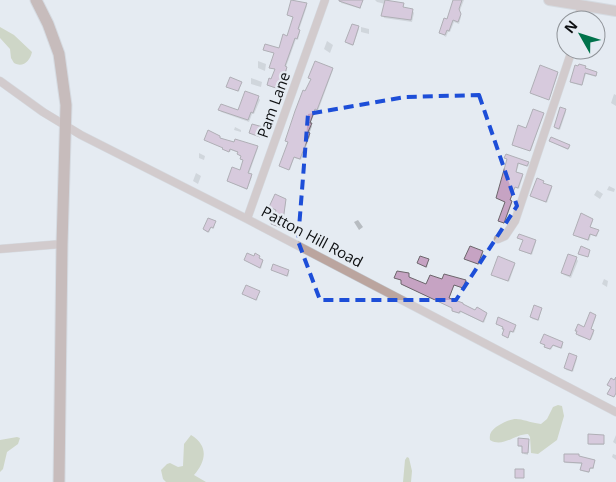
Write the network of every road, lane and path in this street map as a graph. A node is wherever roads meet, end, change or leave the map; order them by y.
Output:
1 (36, 0) edge
2 (325, 0) edge
3 (549, 0) edge
4 (581, 6) junction
5 (580, 10) edge
6 (616, 11) edge
7 (569, 60) edge
8 (0, 81) edge
9 (65, 125) junction
10 (247, 218) junction
11 (498, 239) dead end
12 (62, 244) junction
13 (0, 248) edge
14 (616, 412) edge
15 (59, 482) edge

1 - 9 main road
2 - 10 street, Pam Lane
3 - 4 street
4 - 5 street
4 - 6 street
7 - 11 street
8 - 9 street, Patton Hill Road
9 - 10 street, Patton Hill Road
9 - 12 main road
10 - 14 street, Patton Hill Road
12 - 13 street
12 - 15 main road

